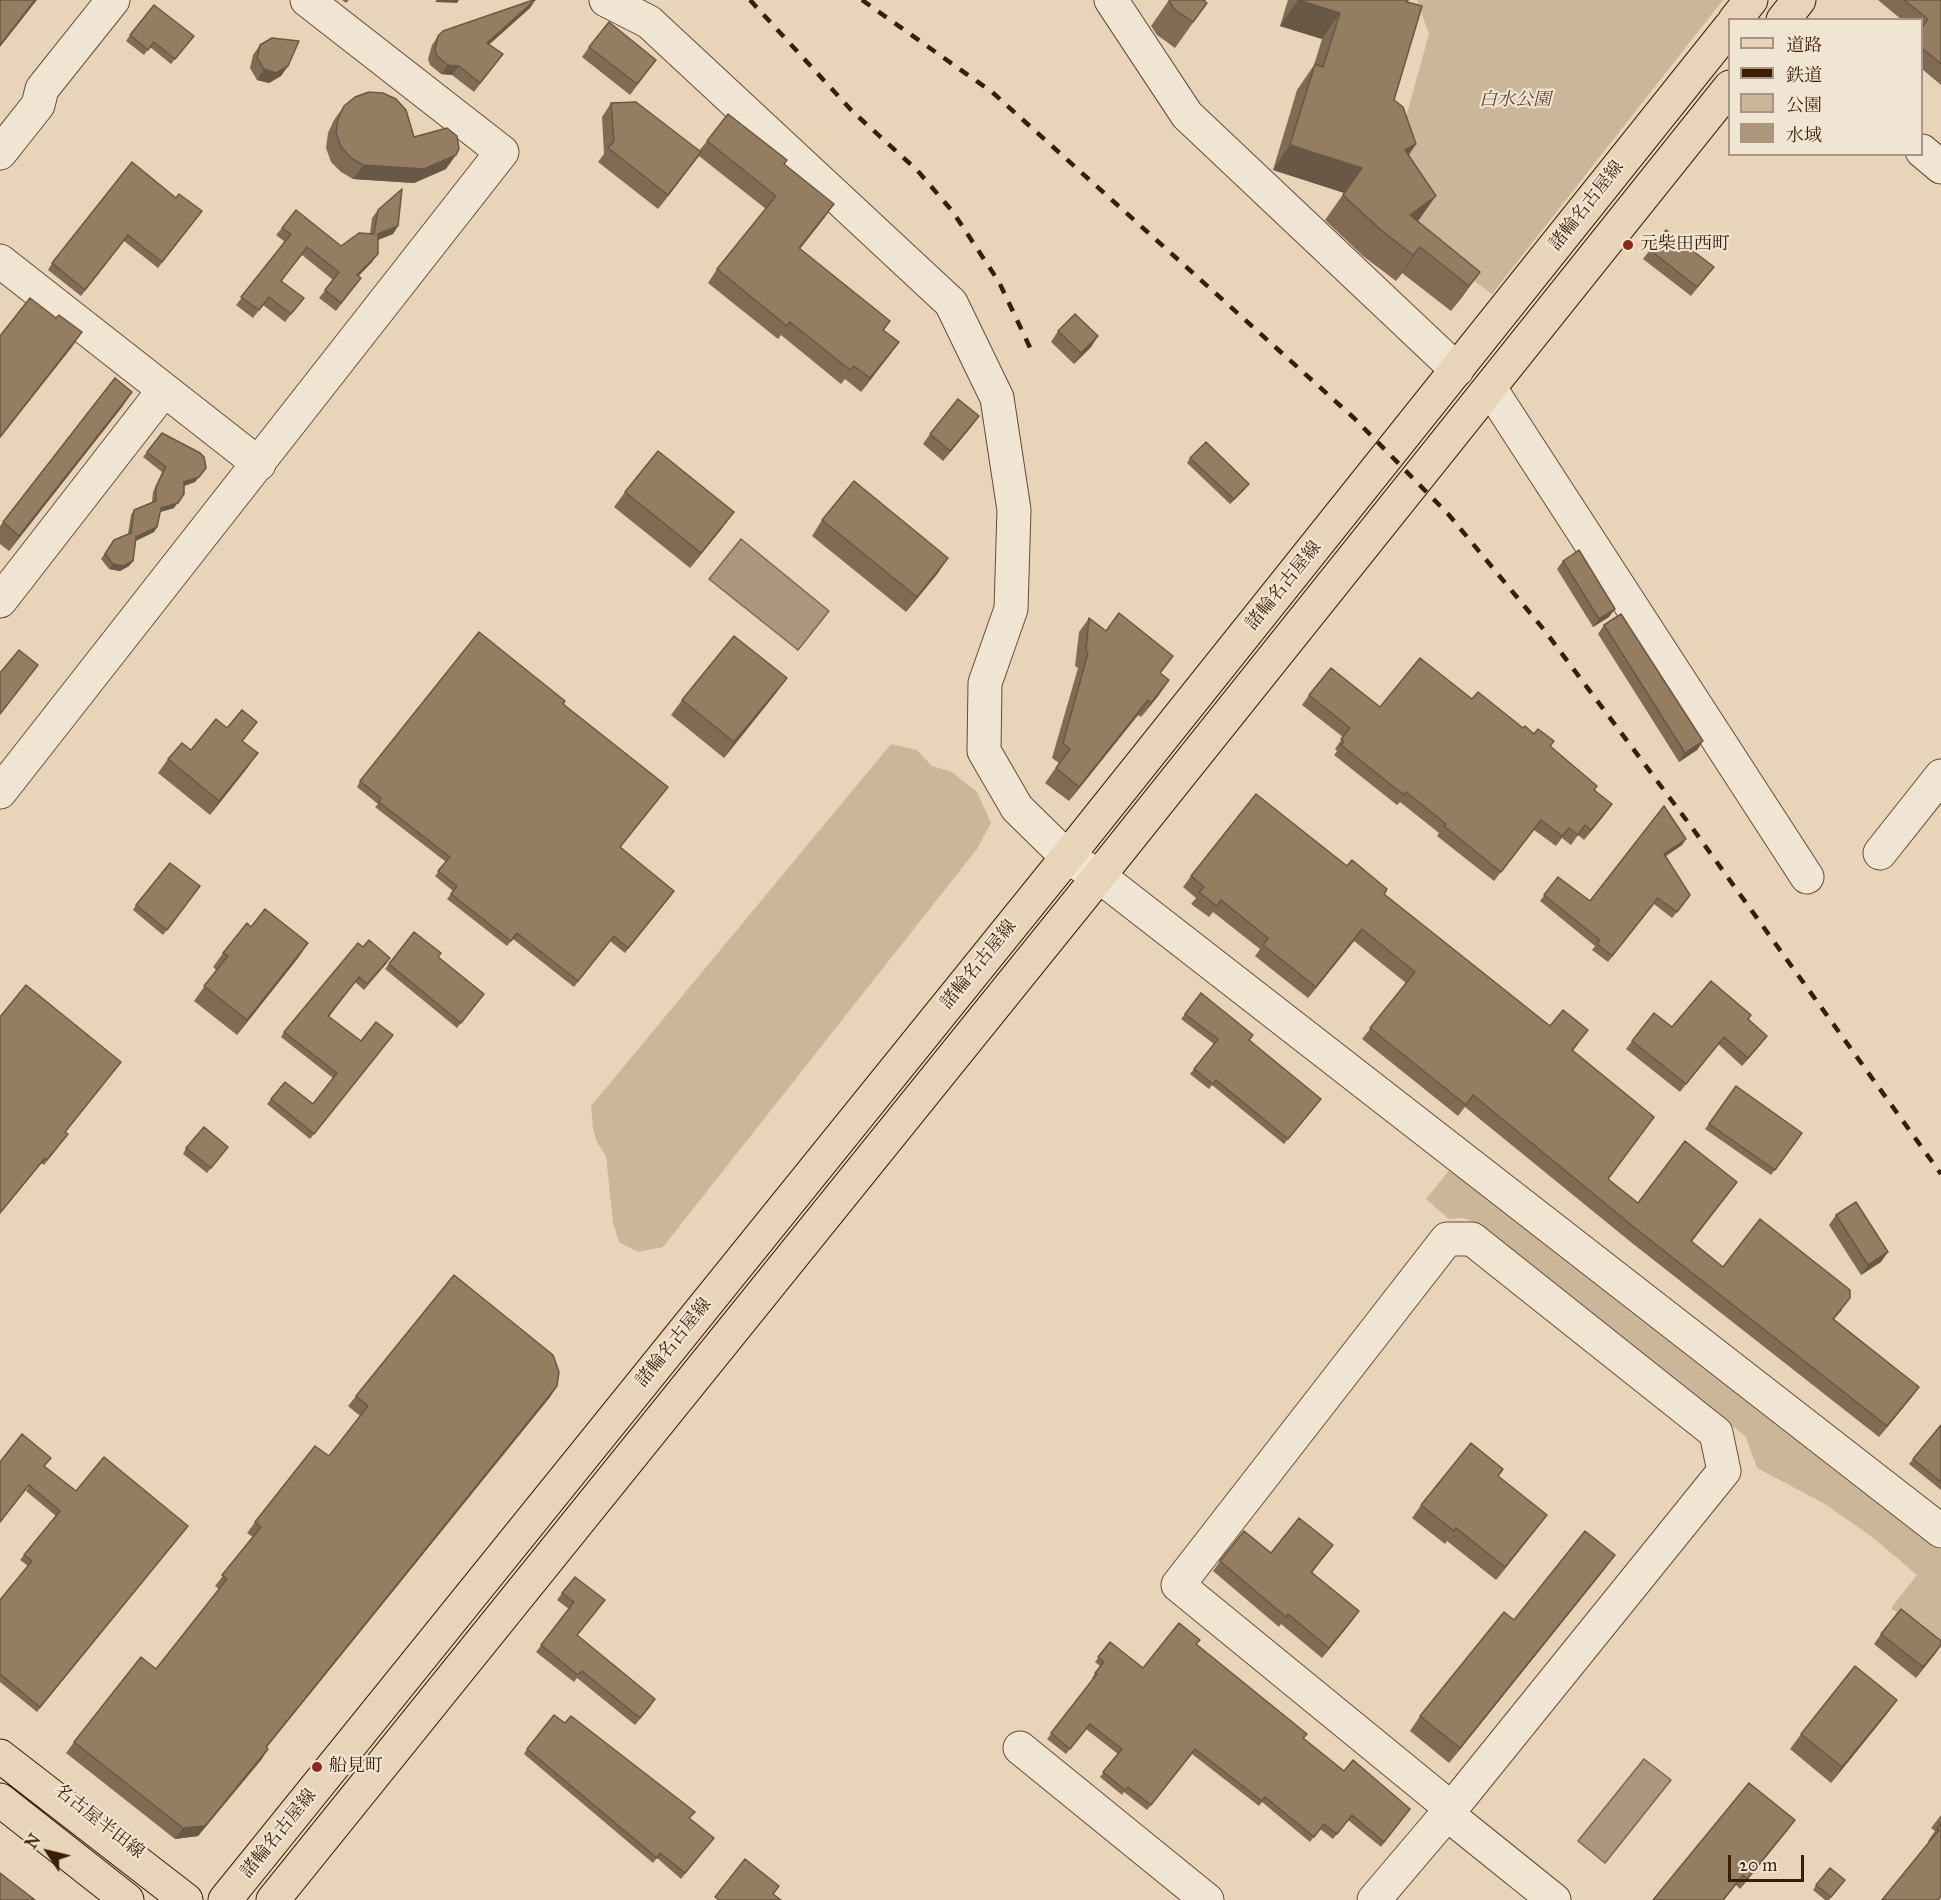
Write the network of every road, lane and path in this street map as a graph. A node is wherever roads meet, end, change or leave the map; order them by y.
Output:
1 (112, 0) edge
2 (307, 0) edge
3 (606, 0) edge
4 (1751, 0) edge
5 (1798, 0) edge
6 (1124, 6) edge
7 (1737, 18) edge
8 (1784, 18) edge
9 (1728, 30) edge
10 (1728, 90) edge
11 (1923, 152) edge
12 (0, 153) edge
13 (1941, 167) edge
14 (0, 261) edge
15 (1456, 370) junction
16 (1490, 388) junction
17 (164, 390) junction
18 (259, 464) junction
19 (0, 601) edge
20 (1941, 776) edge
21 (0, 792) edge
22 (1880, 853) dead end
23 (1067, 857) junction
24 (1099, 876) junction
25 (1807, 877) dead end
26 (1941, 1531) edge
27 (0, 1744) edge
28 (1020, 1748) dead end
29 (0, 1756) edge
30 (0, 1800) edge
31 (1450, 1812) junction
32 (0, 1815) edge
33 (110, 1900) edge
34 (128, 1900) edge
35 (186, 1900) edge
36 (198, 1900) edge
37 (225, 1900) edge
38 (273, 1900) edge
39 (1207, 1900) edge
40 (1374, 1900) edge
41 (1554, 1900) edge

1 - 12 street
2 - 18 street
3 - 23 street
4 - 7 main road
5 - 8 main road
6 - 15 street
9 - 15 main road, 諸輪名古屋線
10 - 16 main road, 諸輪名古屋線
11 - 13 street
14 - 17 street
15 - 23 main road, 諸輪名古屋線
16 - 24 main road, 諸輪名古屋線
16 - 25 street
17 - 18 street
17 - 19 street
18 - 21 street
20 - 22 street
23 - 24 street
23 - 37 main road, 諸輪名古屋線
24 - 26 street
24 - 38 main road, 諸輪名古屋線
27 - 36 main road, 名古屋半田線
28 - 39 street
29 - 35 main road
30 - 34 main road
31 - 31 street
31 - 40 street
31 - 41 street
32 - 33 main road

